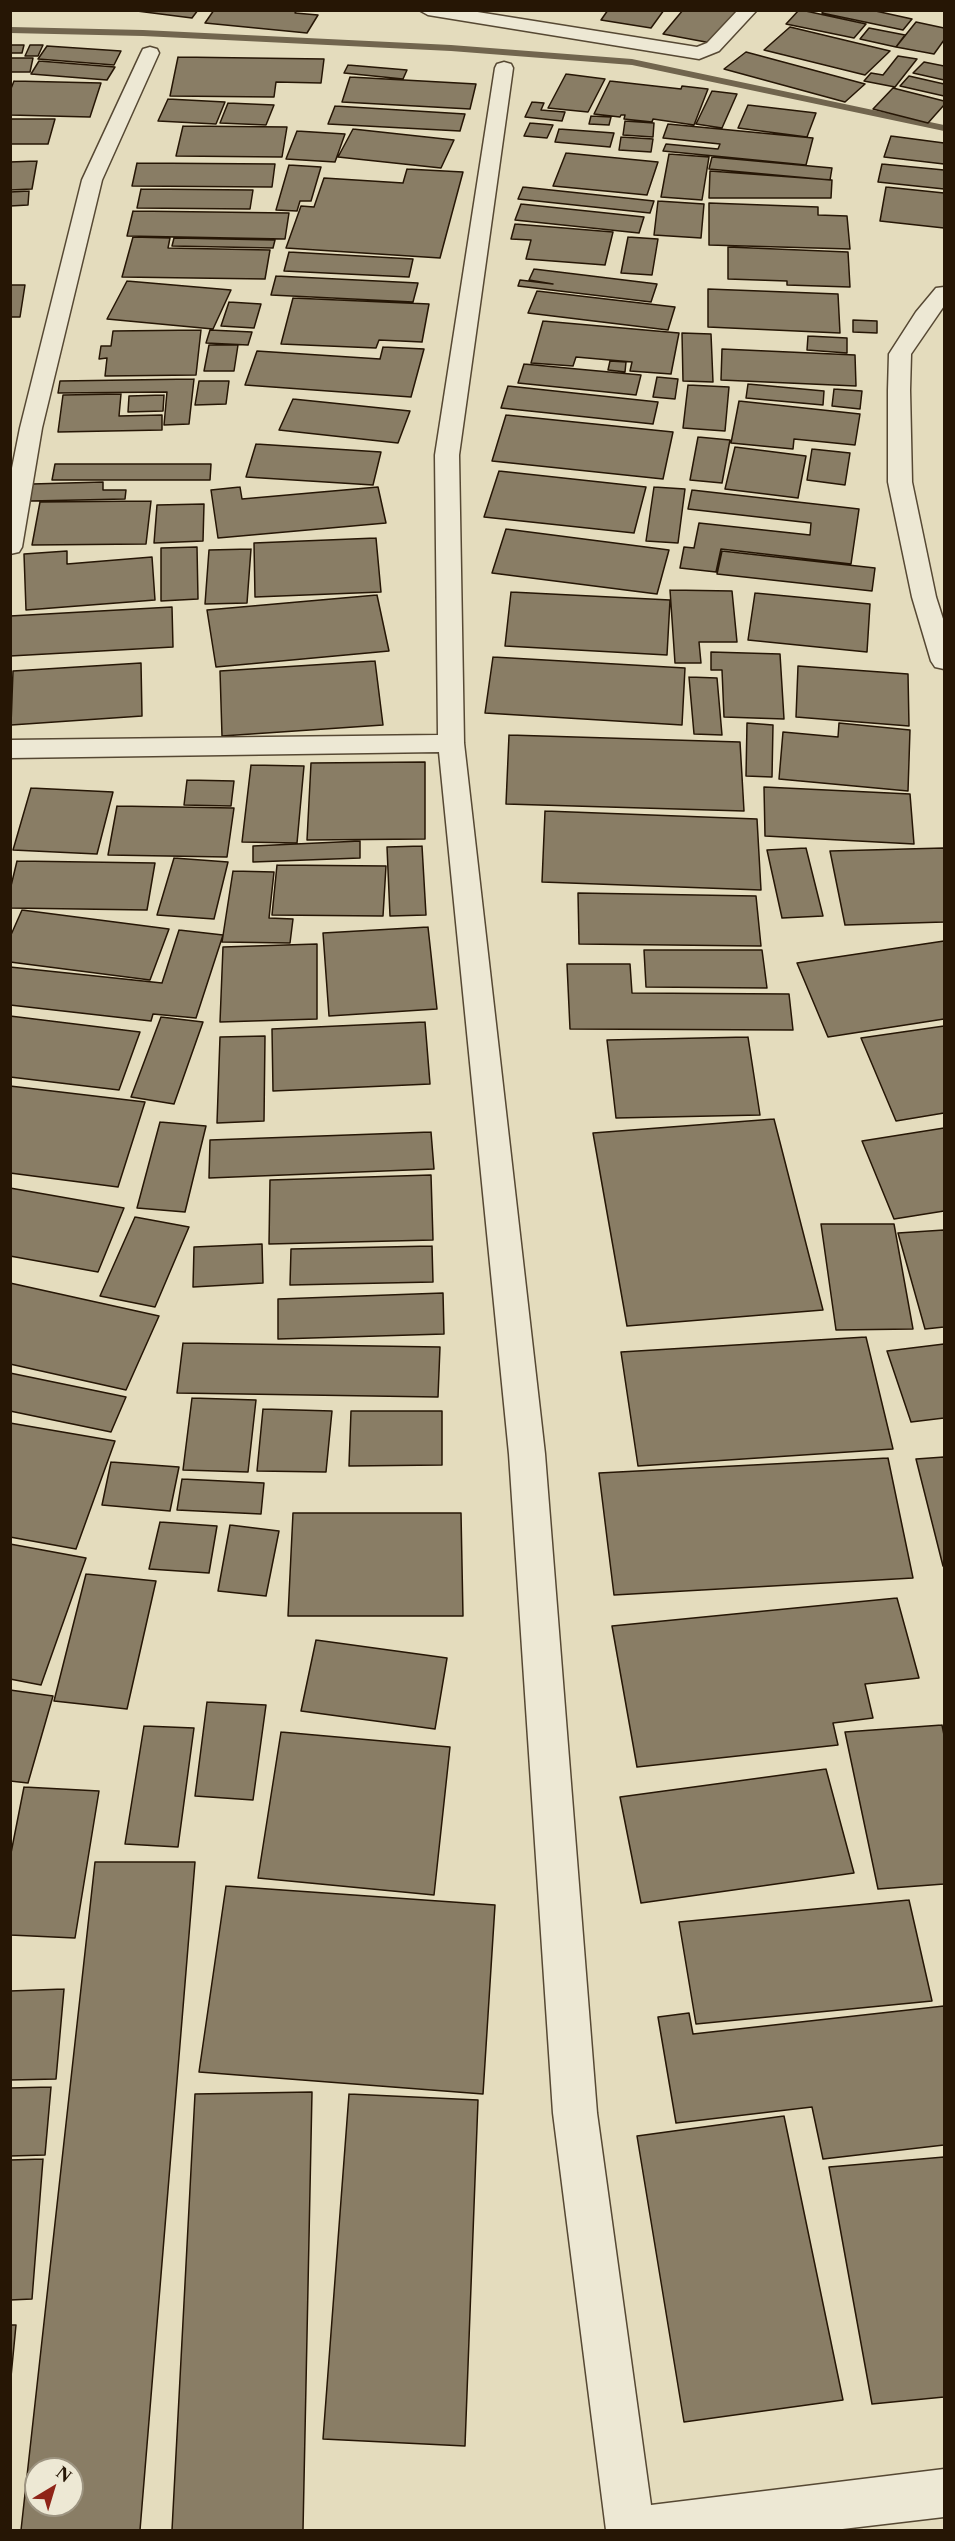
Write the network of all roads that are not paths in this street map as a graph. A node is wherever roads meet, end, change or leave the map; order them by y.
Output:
1 (428, 10) edge
2 (748, 10) edge
3 (150, 53) dead end
4 (504, 68) dead end
5 (945, 293) edge
6 (934, 319) edge
7 (10, 547) edge
8 (945, 661) edge
9 (451, 743) junction
10 (10, 749) edge
11 (945, 2493) edge
12 (630, 2530) edge
13 (645, 2530) edge

1 - 2 street
3 - 7 street
4 - 9 street
5 - 6 street
6 - 8 street
9 - 10 street
9 - 12 street
11 - 13 street

